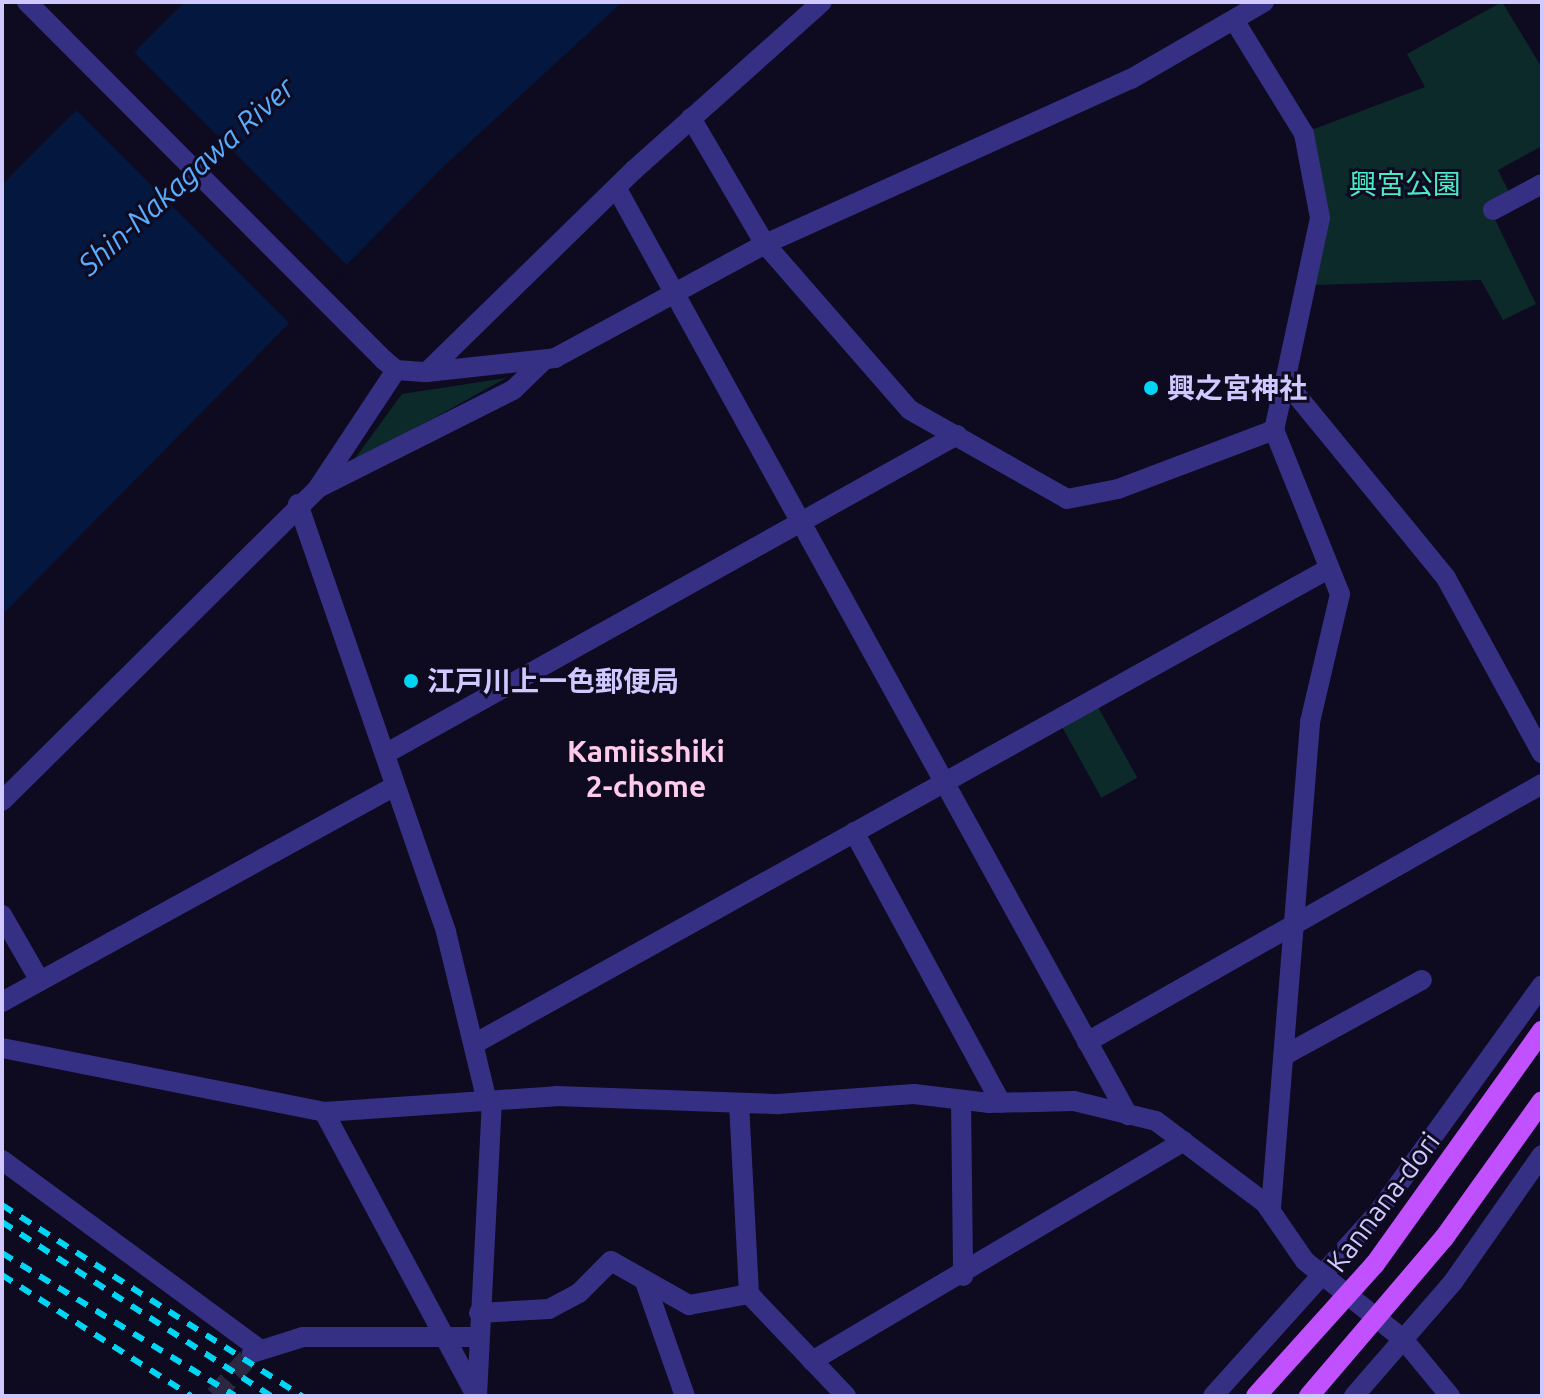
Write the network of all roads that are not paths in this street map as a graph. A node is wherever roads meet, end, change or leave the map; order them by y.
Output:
1 (27, 2) edge
2 (822, 2) edge
3 (1264, 2) edge
4 (1234, 20) junction
5 (691, 118) junction
6 (1542, 184) edge
7 (617, 189) junction
8 (1493, 210) dead end
9 (765, 244) junction
10 (674, 291) junction
11 (543, 361) junction
12 (396, 370) junction
13 (427, 372) junction
14 (1285, 381) junction
15 (1274, 430) junction
16 (957, 435) junction
17 (318, 488) junction
18 (298, 504) junction
19 (798, 524) junction
20 (1328, 569) junction
21 (1542, 753) edge
22 (385, 754) junction
23 (943, 783) junction
24 (1542, 784) edge
25 (395, 786) junction
26 (2, 801) edge
27 (854, 832) junction
28 (2, 915) edge
29 (1298, 921) junction
30 (1422, 980) dead end
31 (40, 981) junction
32 (1542, 985) edge
33 (2, 1002) edge
34 (1542, 1031) edge
35 (1087, 1042) junction
36 (474, 1044) junction
37 (2, 1048) edge
38 (1285, 1055) junction
39 (961, 1101) junction
40 (1542, 1101) edge
41 (490, 1102) junction
42 (739, 1103) junction
43 (1001, 1103) junction
44 (324, 1112) junction
45 (1128, 1115) junction
46 (1184, 1141) junction
47 (1542, 1155) edge
48 (2, 1160) edge
49 (1271, 1208) junction
50 (963, 1276) junction
51 (1323, 1278) junction
52 (645, 1282) junction
53 (749, 1294) junction
54 (479, 1313) junction
55 (477, 1337) junction
56 (444, 1339) junction
57 (1403, 1339) junction
58 (812, 1361) junction
59 (477, 1396) edge
60 (685, 1396) edge
61 (846, 1396) edge
62 (1213, 1396) edge
63 (1256, 1396) edge
64 (1309, 1396) edge
65 (1354, 1396) edge
66 (1450, 1396) edge

1 - 12 street
2 - 5 street
3 - 4 street
4 - 9 street
4 - 14 street
5 - 7 street
5 - 9 street
6 - 8 street
7 - 10 street
7 - 13 street
9 - 10 street
9 - 16 street
10 - 11 street
10 - 19 street
11 - 13 street
11 - 17 street
12 - 13 street
12 - 17 street
14 - 15 street
14 - 21 street
15 - 16 street
15 - 20 street
16 - 19 street
17 - 18 street
18 - 22 street
18 - 26 street
19 - 22 street
19 - 23 street
20 - 23 street
20 - 29 street
22 - 25 street
23 - 27 street
23 - 35 street
24 - 29 street
25 - 31 street
25 - 36 street
27 - 36 street
27 - 43 street
28 - 31 street
29 - 35 street
29 - 38 street
30 - 38 street
31 - 33 street
32 - 51 street
34 - 63 main road, Kannana-dori, bridge
35 - 45 street
36 - 41 street
37 - 44 street
38 - 49 street
39 - 42 street
39 - 43 street
39 - 50 street
40 - 64 main road, bridge
41 - 42 street
41 - 44 street
41 - 54 street
42 - 53 street
43 - 45 street
44 - 56 street
45 - 46 street
46 - 49 street
46 - 50 street
47 - 57 street
48 - 56 street
49 - 51 street
50 - 58 street
51 - 57 street
51 - 62 street
52 - 53 street
52 - 54 street
52 - 60 street
53 - 58 street
54 - 55 street
55 - 56 street
55 - 59 street
56 - 59 street
57 - 65 street
57 - 66 street
58 - 61 street

